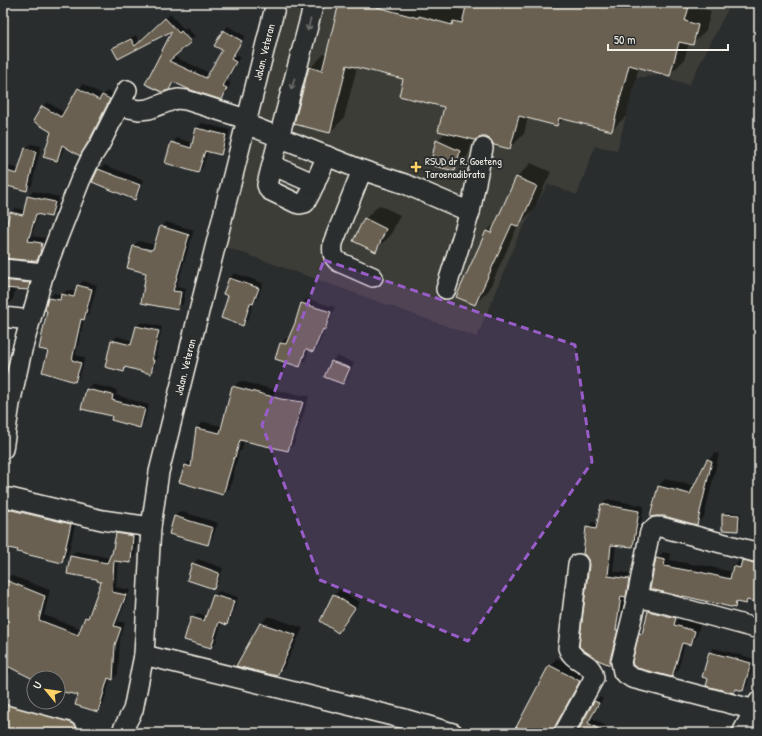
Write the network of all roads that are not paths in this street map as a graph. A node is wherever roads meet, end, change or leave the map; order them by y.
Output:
1 (276, 3) edge
2 (314, 3) edge
3 (246, 121) junction
4 (279, 137) junction
5 (483, 148) dead end
6 (327, 156) junction
7 (272, 165) junction
8 (362, 170) junction
9 (315, 184) junction
10 (470, 212) junction
11 (3, 269) edge
12 (44, 273) junction
13 (373, 277) dead end
14 (446, 289) dead end
15 (3, 317) edge
16 (30, 320) junction
17 (7, 404) edge
18 (3, 448) edge
19 (10, 498) dead end
20 (151, 527) junction
21 (759, 553) edge
22 (578, 564) dead end
23 (636, 597) junction
24 (759, 629) edge
25 (144, 655) junction
26 (758, 707) edge
27 (3, 716) edge
28 (66, 733) edge
29 (120, 733) edge
30 (453, 733) edge
31 (564, 733) edge
32 (742, 733) edge

1 - 3 street, Jalan. Veteran
2 -> 4 street
3 - 4 street
3 - 12 street
3 - 20 street, Jalan. Veteran
4 - 6 street
4 - 7 street
5 - 10 street
6 - 8 street
6 - 9 street
7 - 9 street
7 - 9 street
8 - 10 street
8 - 13 street
10 - 14 street
11 - 12 street
12 - 16 street
15 - 16 street
16 - 17 street
17 - 18 street
19 - 20 street
20 - 25 street, Jalan. Veteran
21 - 23 street
22 - 31 street
23 - 24 street
23 - 26 street
25 - 29 street, Jalan. Veteran
25 - 30 street
26 - 32 street
27 - 28 main road

